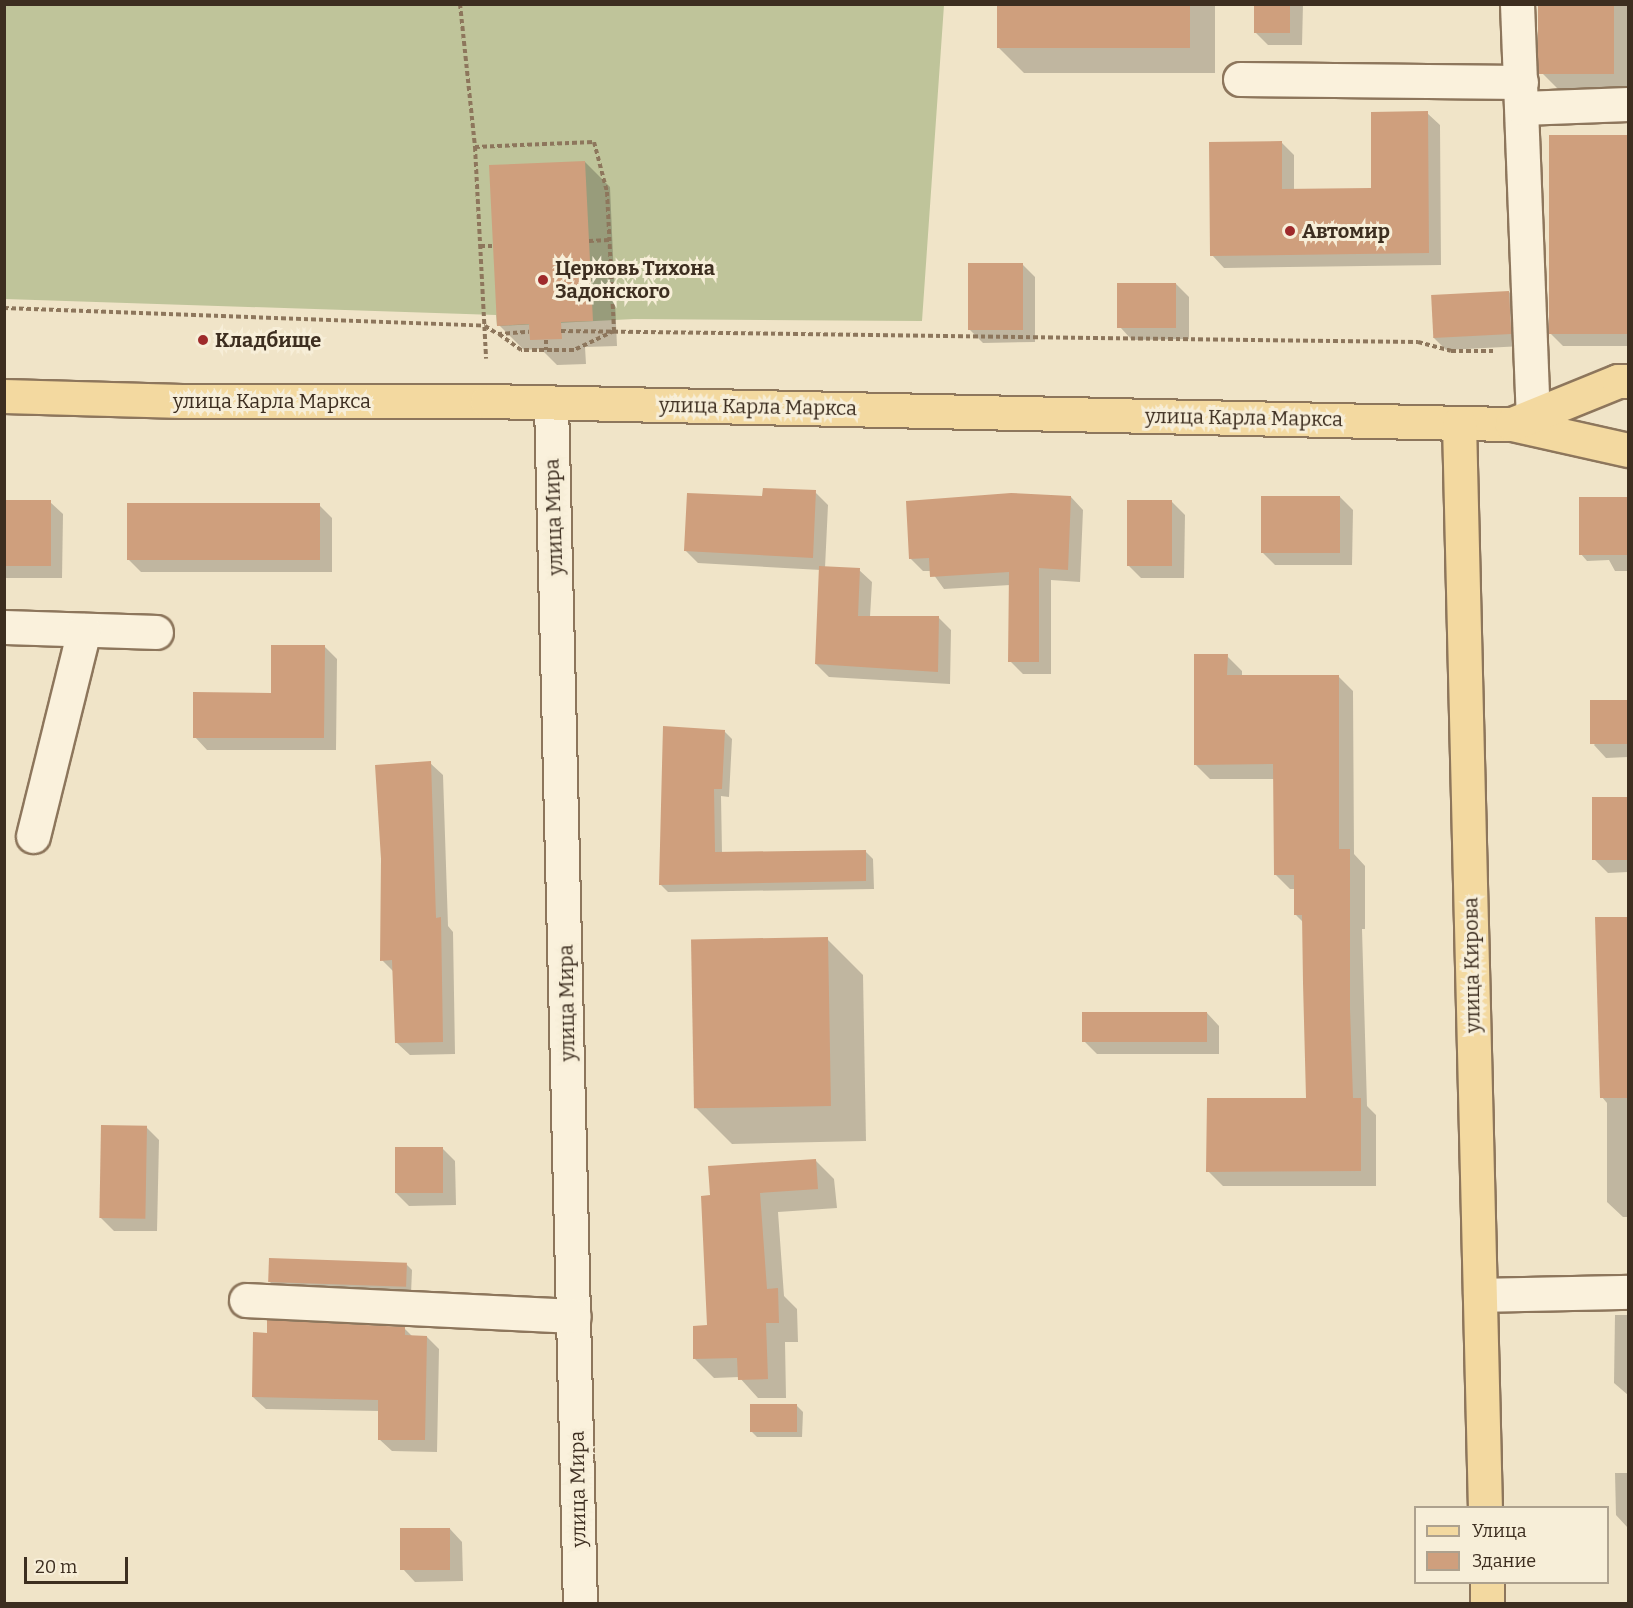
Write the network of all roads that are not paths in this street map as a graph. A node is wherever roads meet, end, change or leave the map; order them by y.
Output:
1 (1517, 4) edge
2 (1240, 79) dead end
3 (1522, 95) junction
4 (1629, 104) edge
5 (1629, 381) edge
6 (4, 396) edge
7 (551, 403) junction
8 (1522, 419) junction
9 (1459, 423) junction
10 (1629, 450) edge
11 (4, 627) edge
12 (84, 630) junction
13 (156, 632) dead end
14 (33, 836) dead end
15 (1629, 1292) edge
16 (1479, 1295) junction
17 (246, 1300) dead end
18 (574, 1316) junction
19 (1485, 1506) edge
20 (1487, 1584) edge
21 (580, 1604) edge
22 (1487, 1604) edge

1 - 3 street
2 - 3 street
3 - 4 street
3 - 8 street
5 - 8 main road, улица Карла Маркса
6 - 7 main road, улица Карла Маркса
7 - 9 main road, улица Карла Маркса
7 - 18 street, улица Мира
8 - 9 main road, улица Карла Маркса
8 - 10 main road, улица Карла Маркса
9 - 16 main road, улица Кирова
11 - 12 street
12 - 13 street
12 - 14 street
15 - 16 street
16 - 19 main road, улица Кирова
17 - 18 street
18 - 21 street, улица Мира
20 - 22 main road

